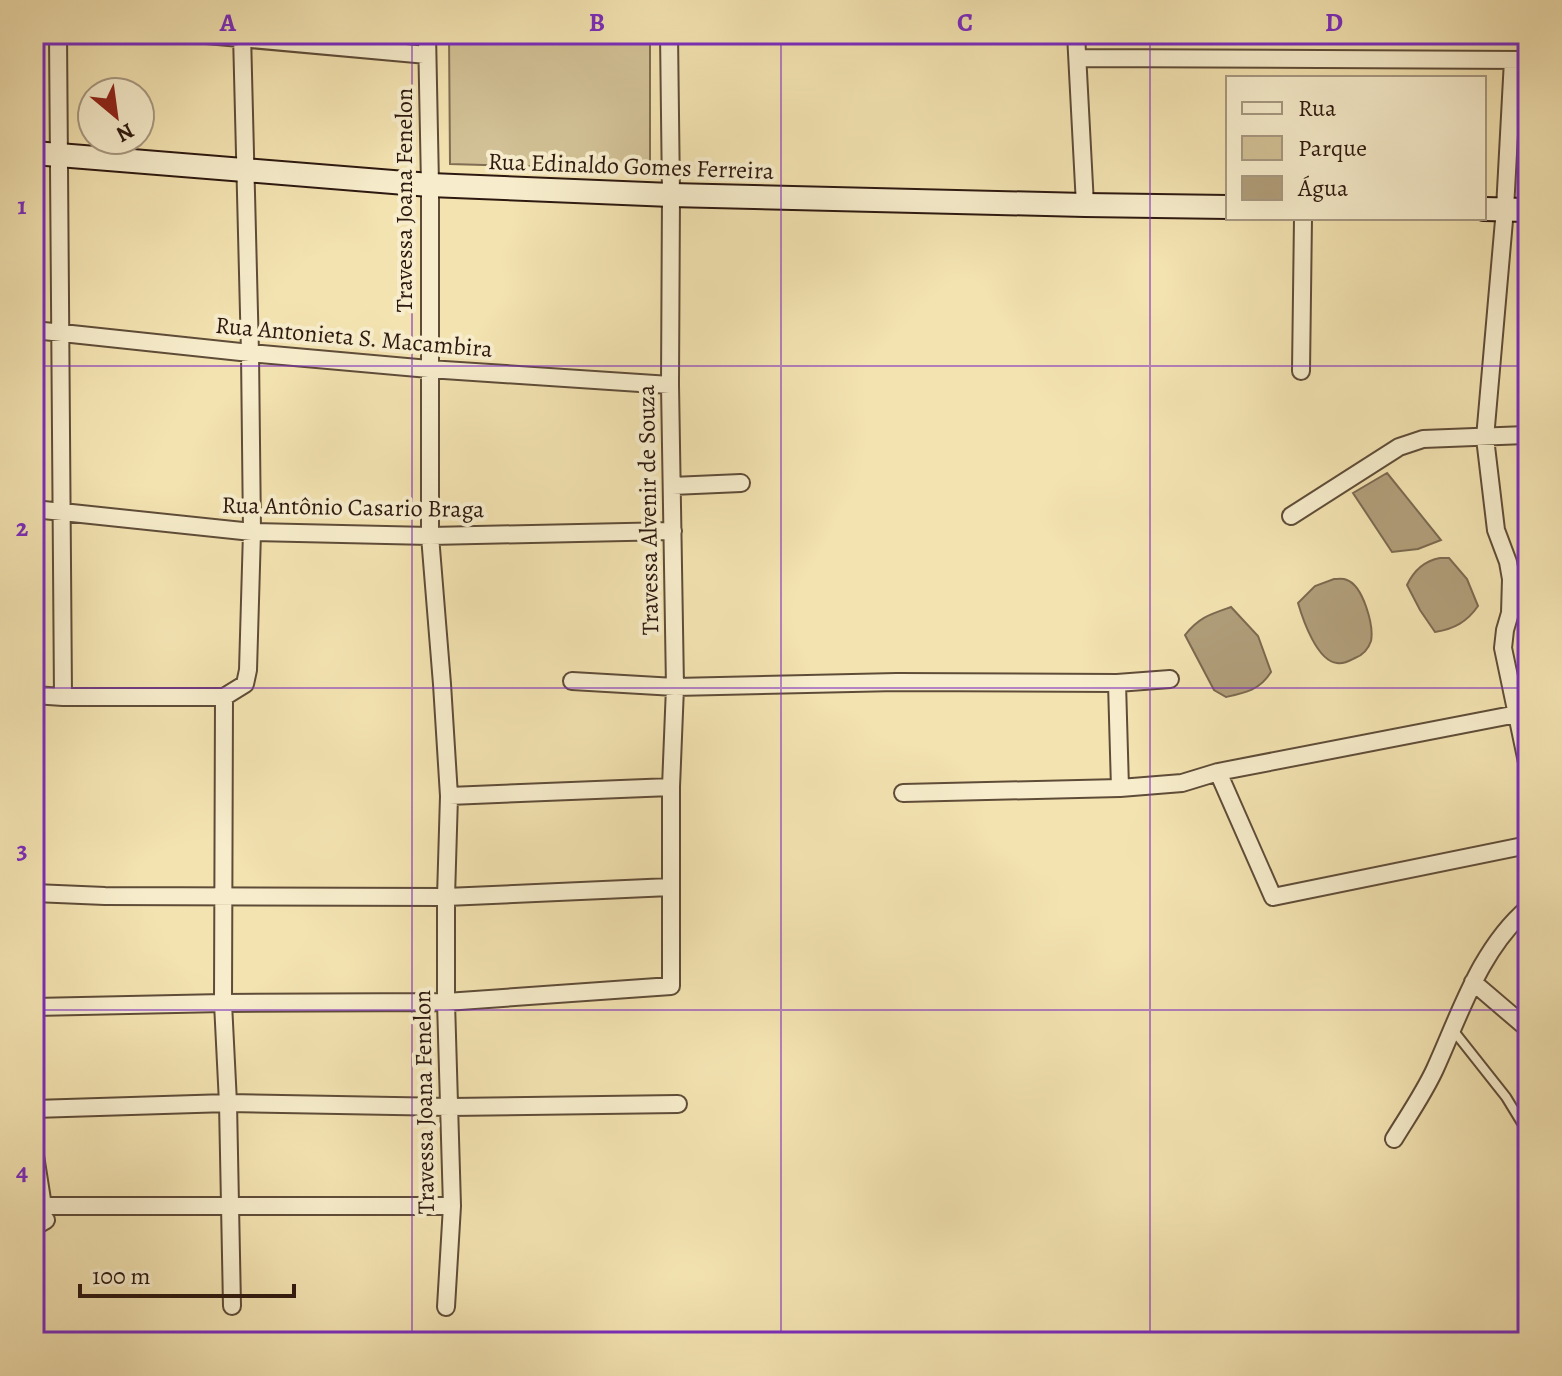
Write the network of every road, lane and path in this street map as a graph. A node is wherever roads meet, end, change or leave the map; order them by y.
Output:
1 (58, 34) edge
2 (195, 34) edge
3 (427, 34) edge
4 (669, 34) edge
5 (1076, 34) edge
6 (242, 36) edge
7 (427, 55) junction
8 (1079, 58) junction
9 (1521, 60) edge
10 (34, 153) edge
11 (59, 155) junction
12 (244, 170) junction
13 (430, 185) junction
14 (671, 195) junction
15 (1085, 205) junction
16 (1226, 207) edge
17 (1494, 209) edge
18 (1528, 210) edge
19 (1303, 220) edge
20 (34, 330) edge
21 (61, 333) junction
22 (250, 353) junction
23 (429, 369) junction
24 (1301, 371) dead end
25 (670, 385) junction
26 (1528, 435) edge
27 (1485, 438) junction
28 (741, 483) dead end
29 (672, 486) junction
30 (34, 509) edge
31 (62, 512) junction
32 (1291, 516) dead end
33 (673, 531) junction
34 (252, 532) junction
35 (430, 536) junction
36 (1170, 679) dead end
37 (572, 681) dead end
38 (1117, 683) junction
39 (675, 687) junction
40 (34, 695) edge
41 (63, 697) junction
42 (224, 697) junction
43 (1517, 714) junction
44 (1528, 767) edge
45 (1218, 772) junction
46 (671, 787) junction
47 (1120, 788) junction
48 (903, 793) dead end
49 (449, 796) junction
50 (1528, 845) edge
51 (670, 887) junction
52 (34, 893) edge
53 (224, 896) junction
54 (446, 897) junction
55 (1528, 908) edge
56 (1473, 982) junction
57 (446, 1002) junction
58 (223, 1003) junction
59 (34, 1007) edge
60 (1453, 1029) junction
61 (1528, 1029) edge
62 (228, 1103) junction
63 (678, 1104) dead end
64 (450, 1107) junction
65 (34, 1109) edge
66 (1528, 1133) edge
67 (1394, 1139) dead end
68 (34, 1149) edge
69 (230, 1206) junction
70 (452, 1206) junction
71 (232, 1306) dead end
72 (446, 1307) dead end

1 - 11 street
2 - 6 street
3 - 7 street, Travessa Joana Fenelon
4 - 14 street, Travessa Alvenir de Souza
5 - 8 street
6 - 7 street
6 - 12 street
7 - 13 street, Travessa Joana Fenelon
8 - 9 street
8 - 15 street
9 - 17 street
10 - 11 street, Rua Edinaldo Gomes Ferreira
11 - 12 street, Rua Edinaldo Gomes Ferreira
11 - 21 street
12 - 13 street, Rua Edinaldo Gomes Ferreira
12 - 22 street
13 - 14 street, Rua Edinaldo Gomes Ferreira
13 - 23 street, Travessa Joana Fenelon
14 - 15 street, Rua Edinaldo Gomes Ferreira
14 - 25 street, Travessa Alvenir de Souza
15 - 16 street, Rua Edinaldo Gomes Ferreira
17 - 18 street
17 - 27 street
19 - 24 street
20 - 21 street, Rua Antonieta S. Macambira
21 - 22 street, Rua Antonieta S. Macambira
21 - 31 street
22 - 23 street, Rua Antonieta S. Macambira
22 - 34 street
23 - 25 street, Rua Antonieta S. Macambira
23 - 35 street, Travessa Joana Fenelon
25 - 29 street, Travessa Alvenir de Souza
26 - 27 street
27 - 32 street
27 - 43 street
28 - 29 street
29 - 33 street, Travessa Alvenir de Souza
30 - 31 street, Rua Antônio Casario Braga
31 - 34 street, Rua Antônio Casario Braga
31 - 41 street
33 - 35 street, Rua Antônio Casario Braga
33 - 39 street, Travessa Alvenir de Souza
34 - 35 street, Rua Antônio Casario Braga
34 - 42 street
35 - 49 street, Travessa Joana Fenelon
36 - 38 street
37 - 39 street
38 - 39 street
38 - 47 street
39 - 46 street, Travessa Alvenir de Souza
40 - 41 street
41 - 42 street
42 - 53 street
43 - 44 street
43 - 45 street
45 - 47 street
45 - 50 street
46 - 49 street
46 - 51 street, Travessa Alvenir de Souza
47 - 48 street
49 - 54 street, Travessa Joana Fenelon
51 - 54 street
51 - 57 street, Travessa Alvenir de Souza
52 - 53 street
53 - 54 street
53 - 58 street
54 - 57 street, Travessa Joana Fenelon
55 - 56 street
56 - 60 street
56 - 61 street
57 - 58 street
57 - 64 street, Travessa Joana Fenelon
58 - 59 street
58 - 62 street
60 - 66 lane
60 - 67 street
62 - 64 street
62 - 65 street
62 - 69 street
63 - 64 street
64 - 70 street, Travessa Joana Fenelon
68 - 69 street
69 - 70 street
69 - 71 street
70 - 72 street, Travessa Joana Fenelon

